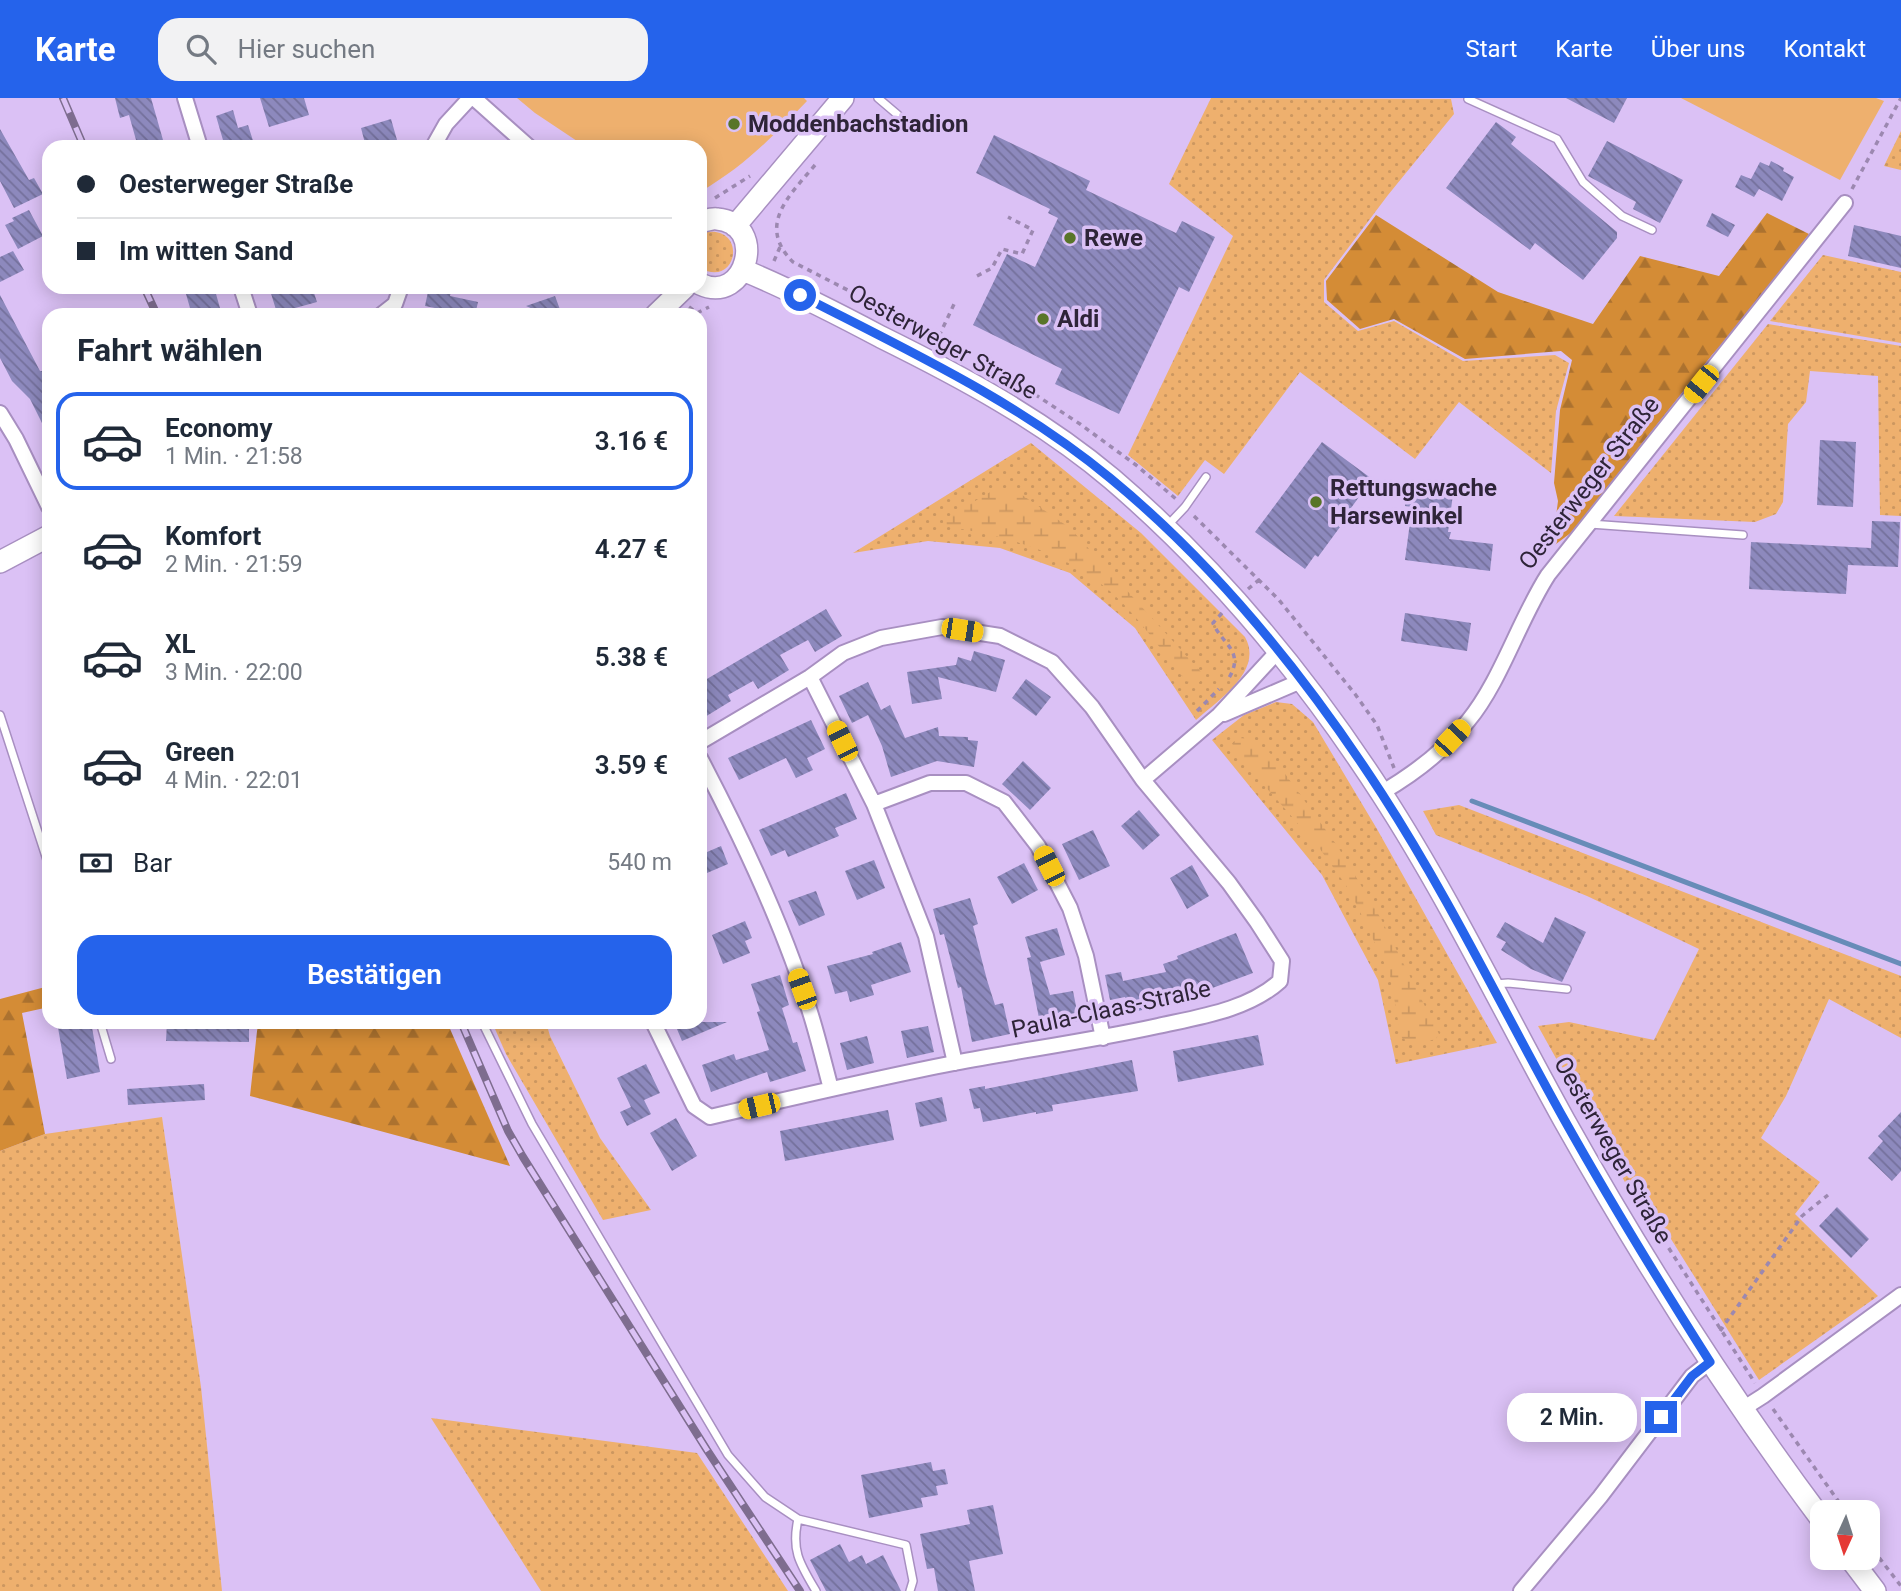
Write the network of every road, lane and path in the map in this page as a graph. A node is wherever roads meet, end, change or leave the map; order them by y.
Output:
1 (185, 98) edge
2 (472, 98) edge
3 (843, 98) edge
4 (878, 98) edge
5 (1901, 98) edge
6 (1468, 99) edge
7 (898, 115) dead end
8 (198, 140) edge
9 (437, 140) edge
10 (521, 140) edge
11 (821, 157) dead end
12 (1844, 203) joint
13 (1008, 216) dead end
14 (707, 221) edge
15 (735, 226) junction
16 (1652, 230) dead end
17 (743, 270) junction
18 (978, 276) dead end
19 (707, 285) edge
20 (678, 294) edge
21 (956, 300) dead end
22 (663, 308) edge
23 (939, 336) junction
24 (0, 413) edge
25 (1206, 477) dead end
26 (42, 493) edge
27 (1185, 507) junction
28 (1588, 524) junction
29 (1165, 528) junction
30 (1743, 535) dead end
31 (42, 540) edge
32 (0, 562) edge
33 (1260, 579) junction
34 (1236, 600) junction
35 (1278, 651) junction
36 (810, 677) junction
37 (1301, 681) junction
38 (1195, 713) dead end
39 (0, 715) edge
40 (1219, 715) junction
41 (707, 738) edge
42 (707, 772) edge
43 (1143, 780) junction
44 (1401, 782) junction
45 (1381, 793) junction
46 (874, 804) junction
47 (42, 844) edge
48 (1490, 985) junction
49 (1567, 989) dead end
50 (102, 1029) edge
51 (485, 1029) edge
52 (656, 1029) edge
53 (1103, 1038) junction
54 (111, 1059) dead end
55 (955, 1063) junction
56 (831, 1089) junction
57 (1828, 1195) dead end
58 (1637, 1207) dead end
59 (1901, 1295) edge
60 (1720, 1331) junction
61 (1710, 1362) junction
62 (1763, 1396) junction
63 (1741, 1410) junction
64 (1837, 1500) edge
65 (1810, 1504) edge
66 (798, 1519) junction
67 (1880, 1559) edge
68 (1859, 1570) edge
69 (1901, 1586) edge
70 (816, 1591) edge
71 (911, 1591) edge
72 (1521, 1591) edge
73 (1875, 1591) edge

1 - 8 street
2 - 9 street
2 - 10 street
3 - 15 street
4 - 7 lane
5 - 12 path
6 - 16 lane
11 - 23 path
12 - 28 street, Oesterweger Straße
13 - 18 path
14 - 15 street
15 - 17 street
17 - 19 street
17 - 29 street, Oesterweger Straße
20 - 22 street
21 - 23 path
23 - 27 path
24 - 26 street
25 - 27 lane
27 - 29 lane
27 - 33 path
28 - 30 lane
28 - 44 street, Oesterweger Straße
29 - 34 street, Oesterweger Straße
31 - 32 street
33 - 34 path
33 - 44 path
34 - 35 street, Oesterweger Straße
34 - 38 path
35 - 37 street, Oesterweger Straße
35 - 40 street
36 - 41 street
36 - 43 street
36 - 46 street
37 - 40 street
37 - 45 street, Oesterweger Straße
39 - 47 lane
40 - 43 street
42 - 56 street
43 - 53 street, Paula-Claas-Straße
44 - 45 street, Oesterweger Straße
45 - 48 street, Oesterweger Straße
46 - 53 street
46 - 55 street
48 - 49 lane
48 - 61 street, Oesterweger Straße
50 - 54 lane
51 - 66 lane
52 - 56 street, Paula-Claas-Straße
53 - 55 street, Paula-Claas-Straße
55 - 56 street, Paula-Claas-Straße
57 - 60 path
58 - 60 path
59 - 62 street
60 - 62 path
61 - 63 street, Oesterweger Straße
61 - 72 street
62 - 63 street
62 - 64 path
63 - 65 street, Oesterweger Straße
66 - 70 lane
66 - 71 lane
67 - 69 path
68 - 73 street

